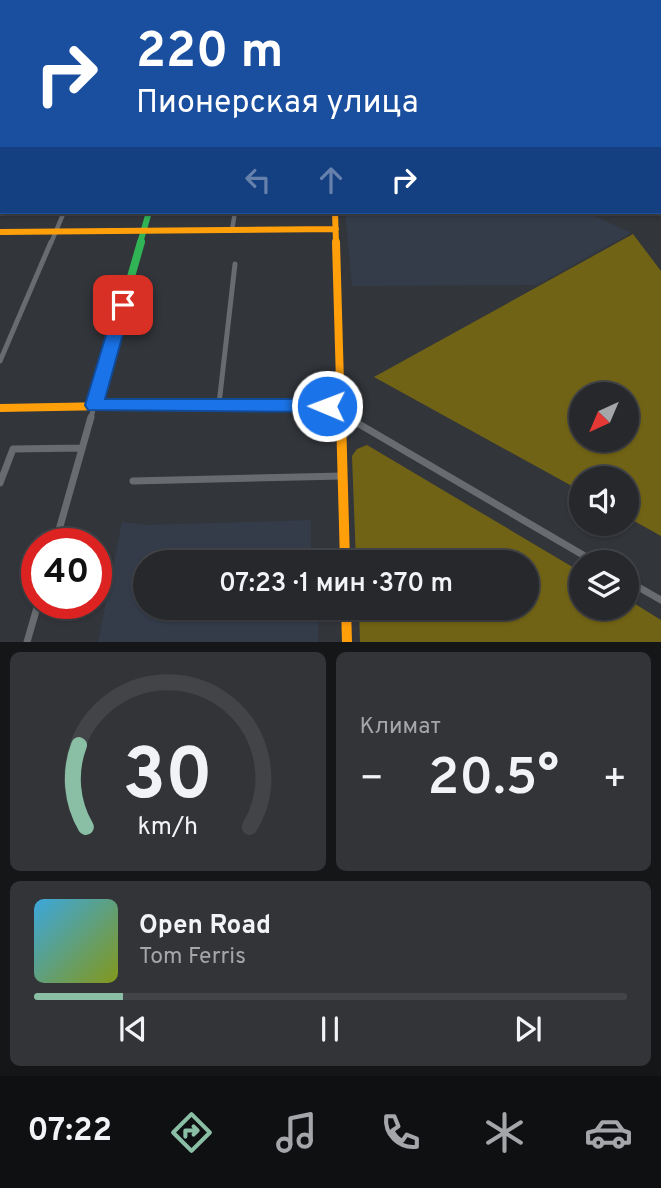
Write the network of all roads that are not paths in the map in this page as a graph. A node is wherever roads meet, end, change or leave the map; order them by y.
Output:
1 (63, 214) edge
2 (148, 214) edge
3 (235, 214) edge
4 (335, 214) edge
5 (336, 229) junction
6 (144, 230) junction
7 (232, 230) junction
8 (56, 231) junction
9 (0, 232) edge
10 (235, 264) dead end
11 (0, 361) edge
12 (219, 404) junction
13 (94, 405) junction
14 (0, 408) edge
15 (340, 413) junction
16 (82, 448) junction
17 (343, 476) junction
18 (133, 481) dead end
19 (0, 483) edge
20 (60, 528) edge
21 (345, 550) edge
22 (574, 550) edge
23 (639, 587) edge
24 (661, 600) edge
25 (34, 619) edge
26 (346, 620) edge
27 (27, 642) edge
28 (347, 642) edge

1 - 8 street
2 - 6 street
3 - 7 street
4 - 5 street
5 - 7 street
5 - 15 street
6 - 7 street
6 - 8 street
6 - 13 street
8 - 9 street
8 - 11 street
10 - 12 street
12 - 13 street
12 - 15 street
13 - 14 street
13 - 16 street
15 - 17 street
15 - 22 street
16 - 19 street
16 - 20 street
17 - 18 street
17 - 21 street
23 - 24 street
25 - 27 street
26 - 28 street

